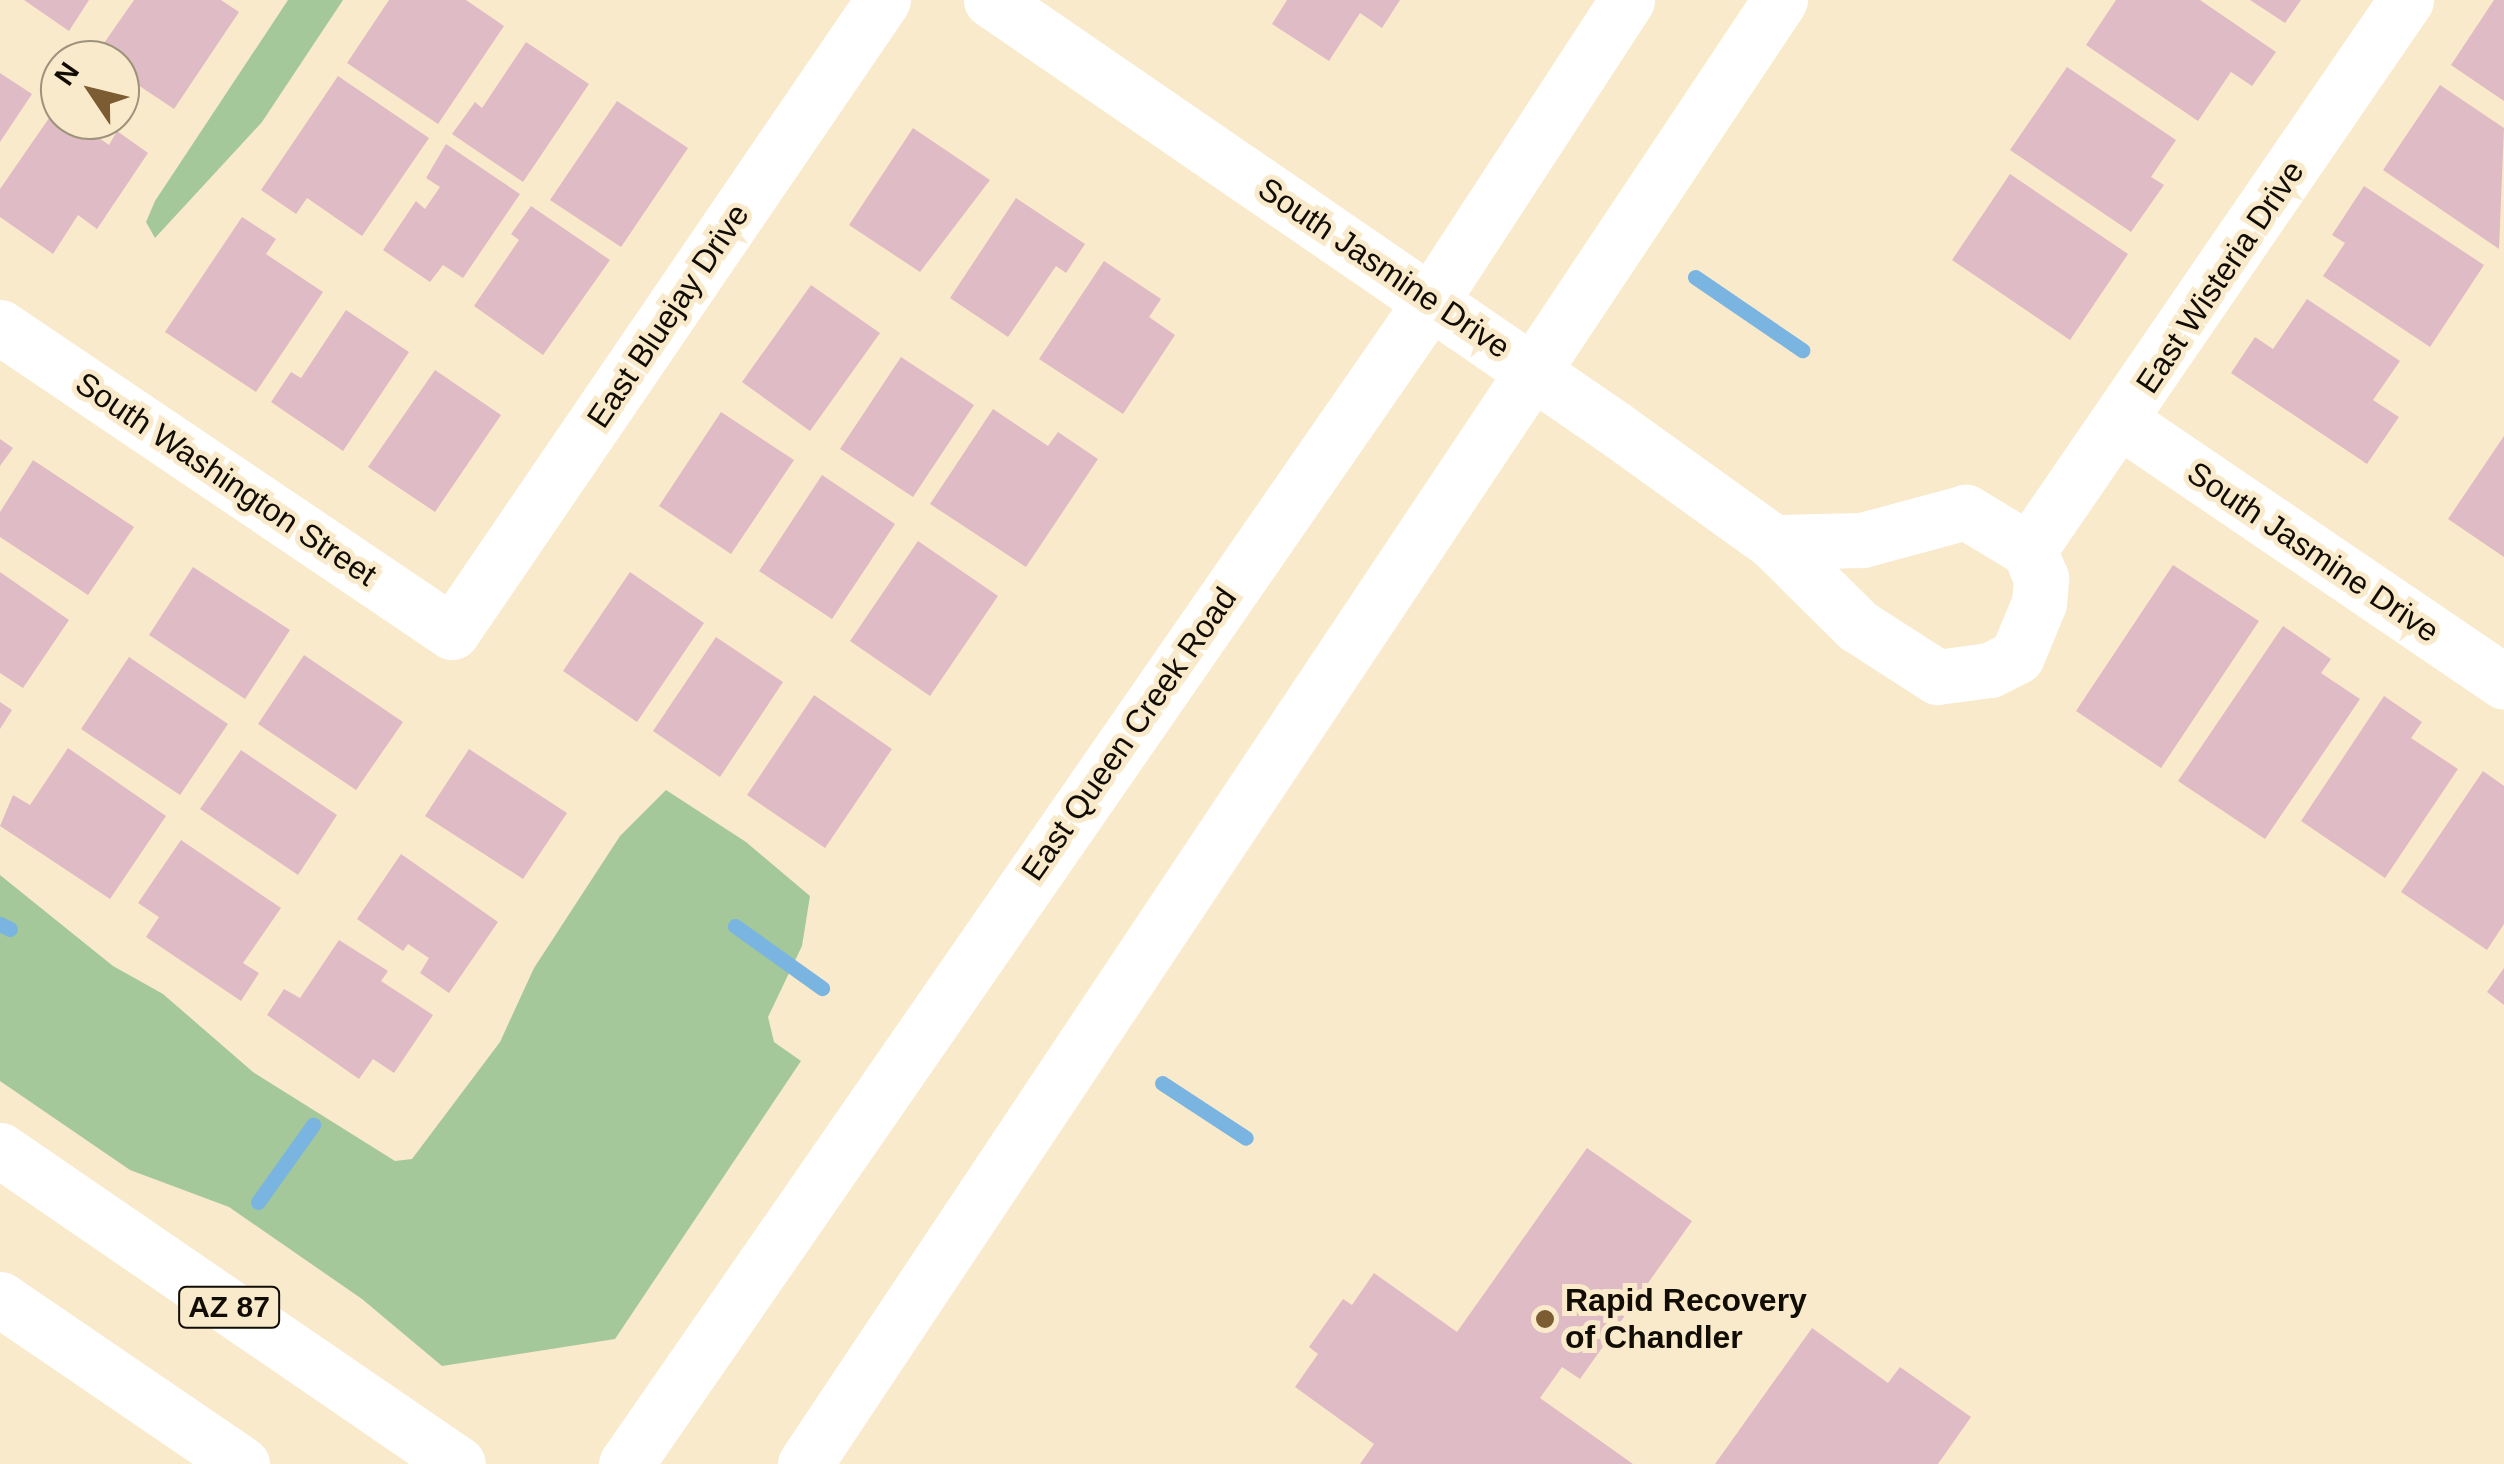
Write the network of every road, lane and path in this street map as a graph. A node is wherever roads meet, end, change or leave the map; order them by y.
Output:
1 (883, 0) edge
2 (991, 0) edge
3 (1627, 0) edge
4 (1780, 0) edge
5 (2406, 0) edge
6 (1431, 301) junction
7 (0, 327) edge
8 (1530, 368) junction
9 (2122, 422) junction
10 (1773, 542) junction
11 (2029, 550) junction
12 (452, 632) joint
13 (2504, 682) edge
14 (0, 1150) edge
15 (0, 1299) edge
16 (242, 1464) edge
17 (458, 1464) edge
18 (626, 1464) edge
19 (805, 1464) edge

1 - 12 main road, East Bluejay Drive
2 - 6 main road, South Jasmine Drive
3 - 6 main road, East Queen Creek Road
4 - 8 main road
5 - 9 main road, East Wisteria Drive
6 - 8 main road, South Jasmine Drive
6 - 18 main road, East Queen Creek Road
7 - 12 main road, South Washington Street
8 - 10 main road, South Jasmine Drive
8 - 19 main road
9 - 11 main road, East Wisteria Drive
9 - 13 main road, South Jasmine Drive
10 - 11 main road
10 - 11 main road, South Jasmine Drive
14 - 17 main road, AZ 87
15 - 16 main road

